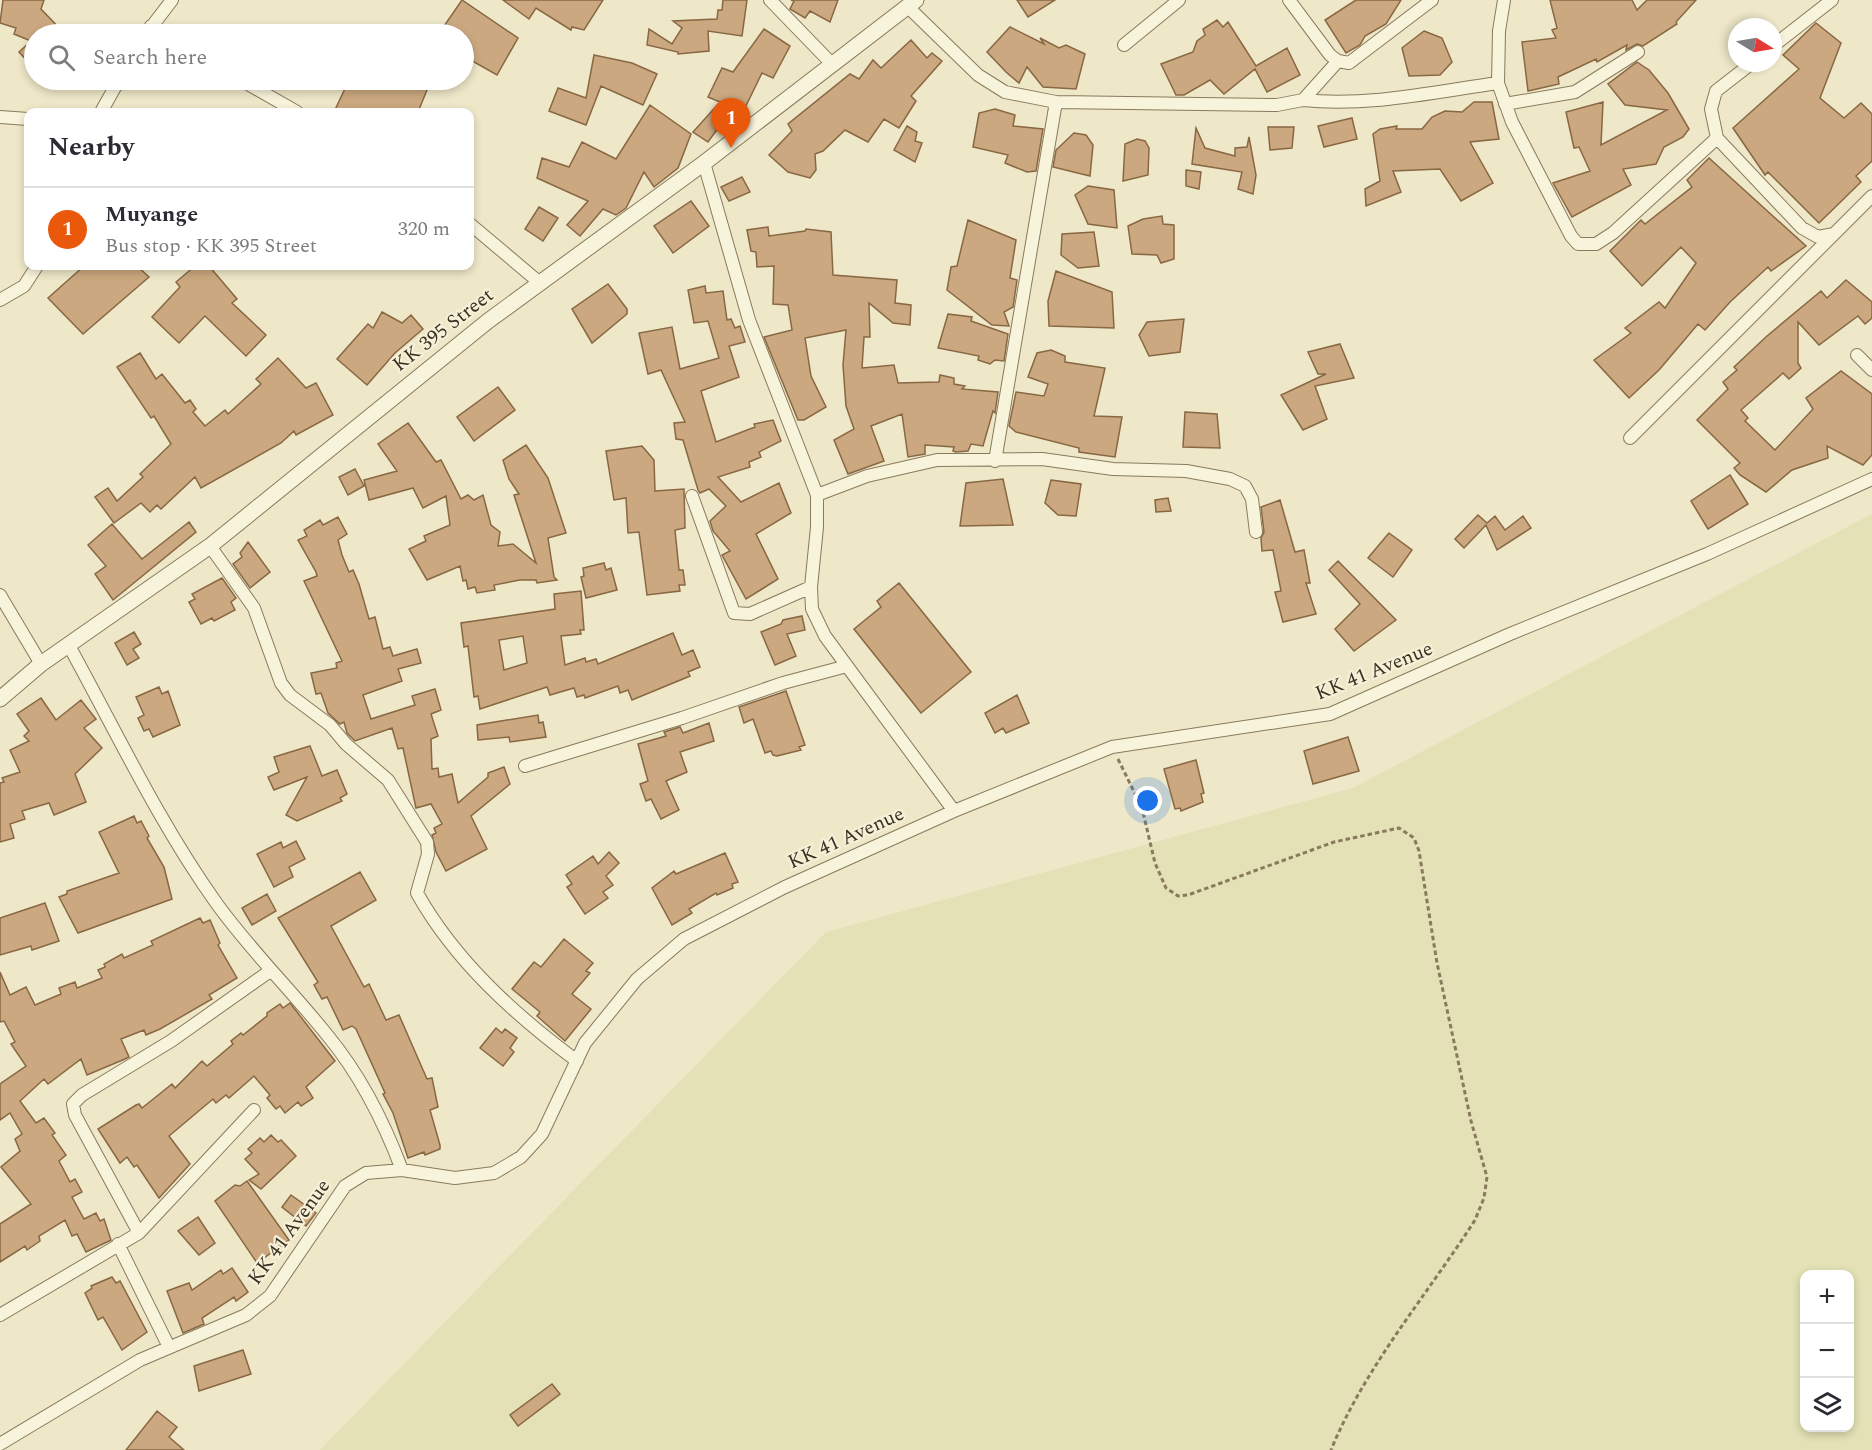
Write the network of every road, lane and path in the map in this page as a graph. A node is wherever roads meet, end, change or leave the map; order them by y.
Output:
1 (172, 0) edge
2 (770, 0) edge
3 (1179, 0) edge
4 (1289, 0) edge
5 (1432, 0) edge
6 (1504, 0) edge
7 (1832, 0) edge
8 (912, 3) edge
9 (154, 24) edge
10 (1782, 39) edge
11 (1124, 45) dead end
12 (1638, 52) dead end
13 (1338, 61) junction
14 (832, 64) junction
15 (1740, 72) edge
16 (1498, 83) junction
17 (113, 90) edge
18 (258, 90) edge
19 (1303, 100) junction
20 (1056, 102) junction
21 (1505, 104) junction
22 (103, 108) edge
23 (290, 108) edge
24 (0, 117) edge
25 (24, 119) edge
26 (1717, 138) junction
27 (704, 163) junction
28 (1872, 196) edge
29 (474, 227) edge
30 (1834, 234) junction
31 (34, 270) edge
32 (540, 283) junction
33 (0, 300) edge
34 (1857, 355) dead end
35 (1872, 370) edge
36 (1630, 438) dead end
37 (995, 460) junction
38 (1872, 479) edge
39 (817, 495) junction
40 (692, 496) dead end
41 (1256, 532) dead end
42 (210, 546) junction
43 (811, 586) junction
44 (0, 595) edge
45 (68, 644) junction
46 (41, 664) junction
47 (846, 666) junction
48 (0, 699) edge
49 (1112, 747) junction
50 (525, 766) dead end
51 (954, 811) junction
52 (270, 971) junction
53 (577, 1061) junction
54 (254, 1110) dead end
55 (402, 1170) junction
56 (139, 1233) junction
57 (118, 1244) junction
58 (0, 1315) edge
59 (169, 1347) junction
60 (0, 1444) edge
61 (1331, 1450) edge

1 - 9 street
2 - 14 street
3 - 11 street
4 - 13 street
5 - 13 street
6 - 16 street
7 - 10 street
8 - 14 street, KK 395 Street
8 - 20 street
12 - 21 street
13 - 19 street
14 - 27 street, KK 395 Street
15 - 26 street
16 - 19 street
16 - 21 street
17 - 22 street
18 - 23 street
19 - 20 street
20 - 37 street
21 - 26 street
24 - 25 street
26 - 30 street
27 - 32 street, KK 395 Street
27 - 39 street
28 - 30 street
29 - 32 street
30 - 36 street
31 - 33 street
32 - 42 street, KK 395 Street
34 - 35 street
37 - 39 street
37 - 41 street
38 - 49 street, KK 41 Avenue
39 - 43 street
40 - 43 street
42 - 45 street, KK 395 Street
42 - 53 street
43 - 47 street
44 - 46 street
45 - 46 street, KK 395 Street
45 - 52 street
46 - 48 street, KK 395 Street
47 - 50 street
47 - 51 street
49 - 51 street, KK 41 Avenue
49 - 61 path
51 - 53 street, KK 41 Avenue
52 - 55 street
52 - 56 street
53 - 55 street, KK 41 Avenue
54 - 56 street
55 - 59 street, KK 41 Avenue
56 - 57 street
57 - 58 street
57 - 59 street
59 - 60 street, KK 41 Avenue

